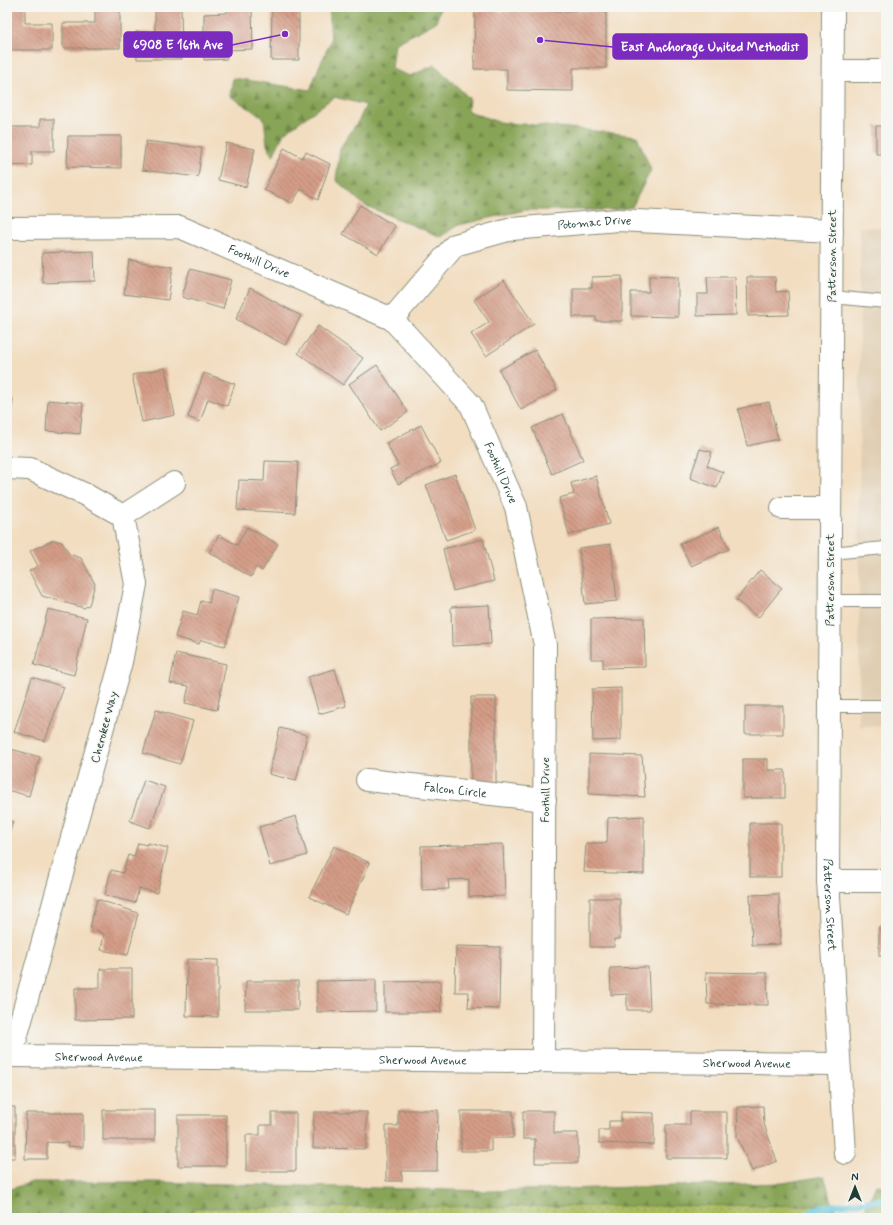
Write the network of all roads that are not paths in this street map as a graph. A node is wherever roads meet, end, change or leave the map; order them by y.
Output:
1 (833, 7) edge
2 (833, 71) junction
3 (886, 71) edge
4 (7, 228) edge
5 (832, 231) junction
6 (832, 297) junction
7 (886, 302) edge
8 (392, 318) junction
9 (7, 468) edge
10 (174, 483) dead end
11 (782, 508) dead end
12 (830, 508) junction
13 (123, 516) junction
14 (886, 546) edge
15 (830, 553) junction
16 (830, 601) junction
17 (886, 601) edge
18 (829, 706) junction
19 (886, 706) edge
20 (367, 780) dead end
21 (545, 800) junction
22 (828, 881) junction
23 (886, 881) edge
24 (9, 1056) edge
25 (543, 1061) junction
26 (839, 1064) junction
27 (845, 1153) dead end

1 - 2 street, Patterson Street
2 - 3 street
2 - 5 street, Patterson Street
4 - 8 street, Foothill Drive
5 - 6 street, Patterson Street
5 - 8 street, Potomac Drive
6 - 7 lane
6 - 12 street, Patterson Street
8 - 21 street, Foothill Drive
9 - 13 street
10 - 13 street
11 - 12 street
12 - 15 street, Patterson Street
13 - 24 street, Cherokee Way
14 - 15 lane
15 - 16 street, Patterson Street
16 - 17 lane
16 - 18 street, Patterson Street
18 - 19 lane
18 - 22 street, Patterson Street
20 - 21 street, Falcon Circle
21 - 25 street, Foothill Drive
22 - 23 street
22 - 26 street, Patterson Street
24 - 25 street, Sherwood Avenue
25 - 26 street, Sherwood Avenue
26 - 27 street, Patterson Street

